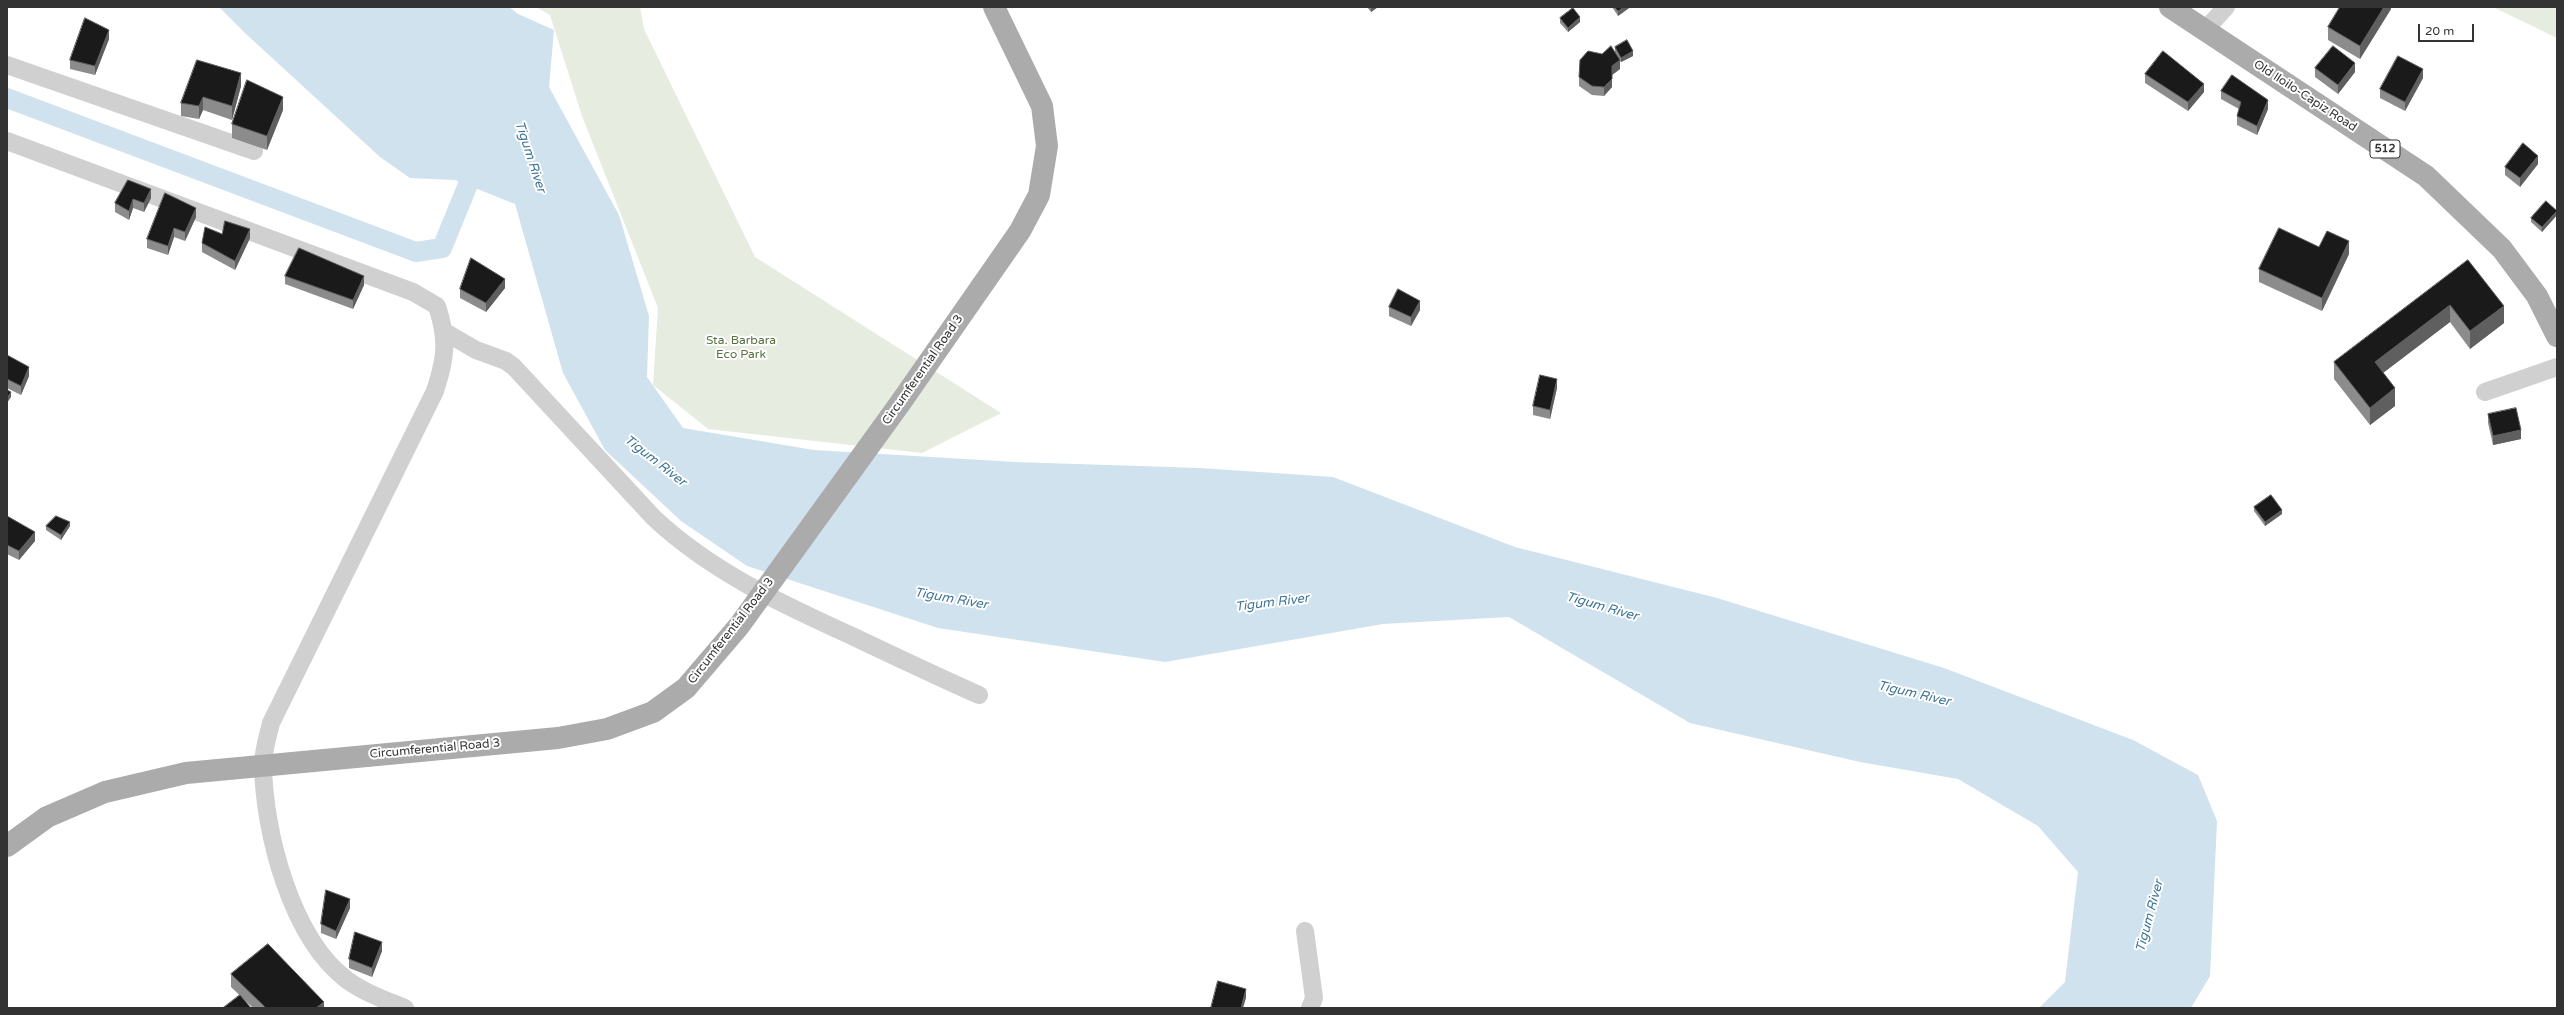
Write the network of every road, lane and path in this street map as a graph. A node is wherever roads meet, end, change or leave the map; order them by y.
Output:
1 (994, 7) edge
2 (2170, 7) edge
3 (2226, 7) edge
4 (2205, 30) junction
5 (7, 65) edge
6 (7, 141) edge
7 (254, 151) dead end
8 (445, 332) junction
9 (2557, 336) edge
10 (2557, 367) edge
11 (2485, 392) dead end
12 (979, 695) dead end
13 (263, 765) junction
14 (7, 846) edge
15 (1305, 931) dead end
16 (405, 1008) edge
17 (1310, 1008) edge

1 - 13 main road, Circumferential Road 3
2 - 4 main road, Old Iloilo-Capiz Road / 512
3 - 4 street
4 - 9 main road, Old Iloilo-Capiz Road / 512
5 - 7 street
6 - 8 street
8 - 12 street
8 - 13 street
10 - 11 street
13 - 14 main road, Circumferential Road 3
13 - 16 street
15 - 17 street

